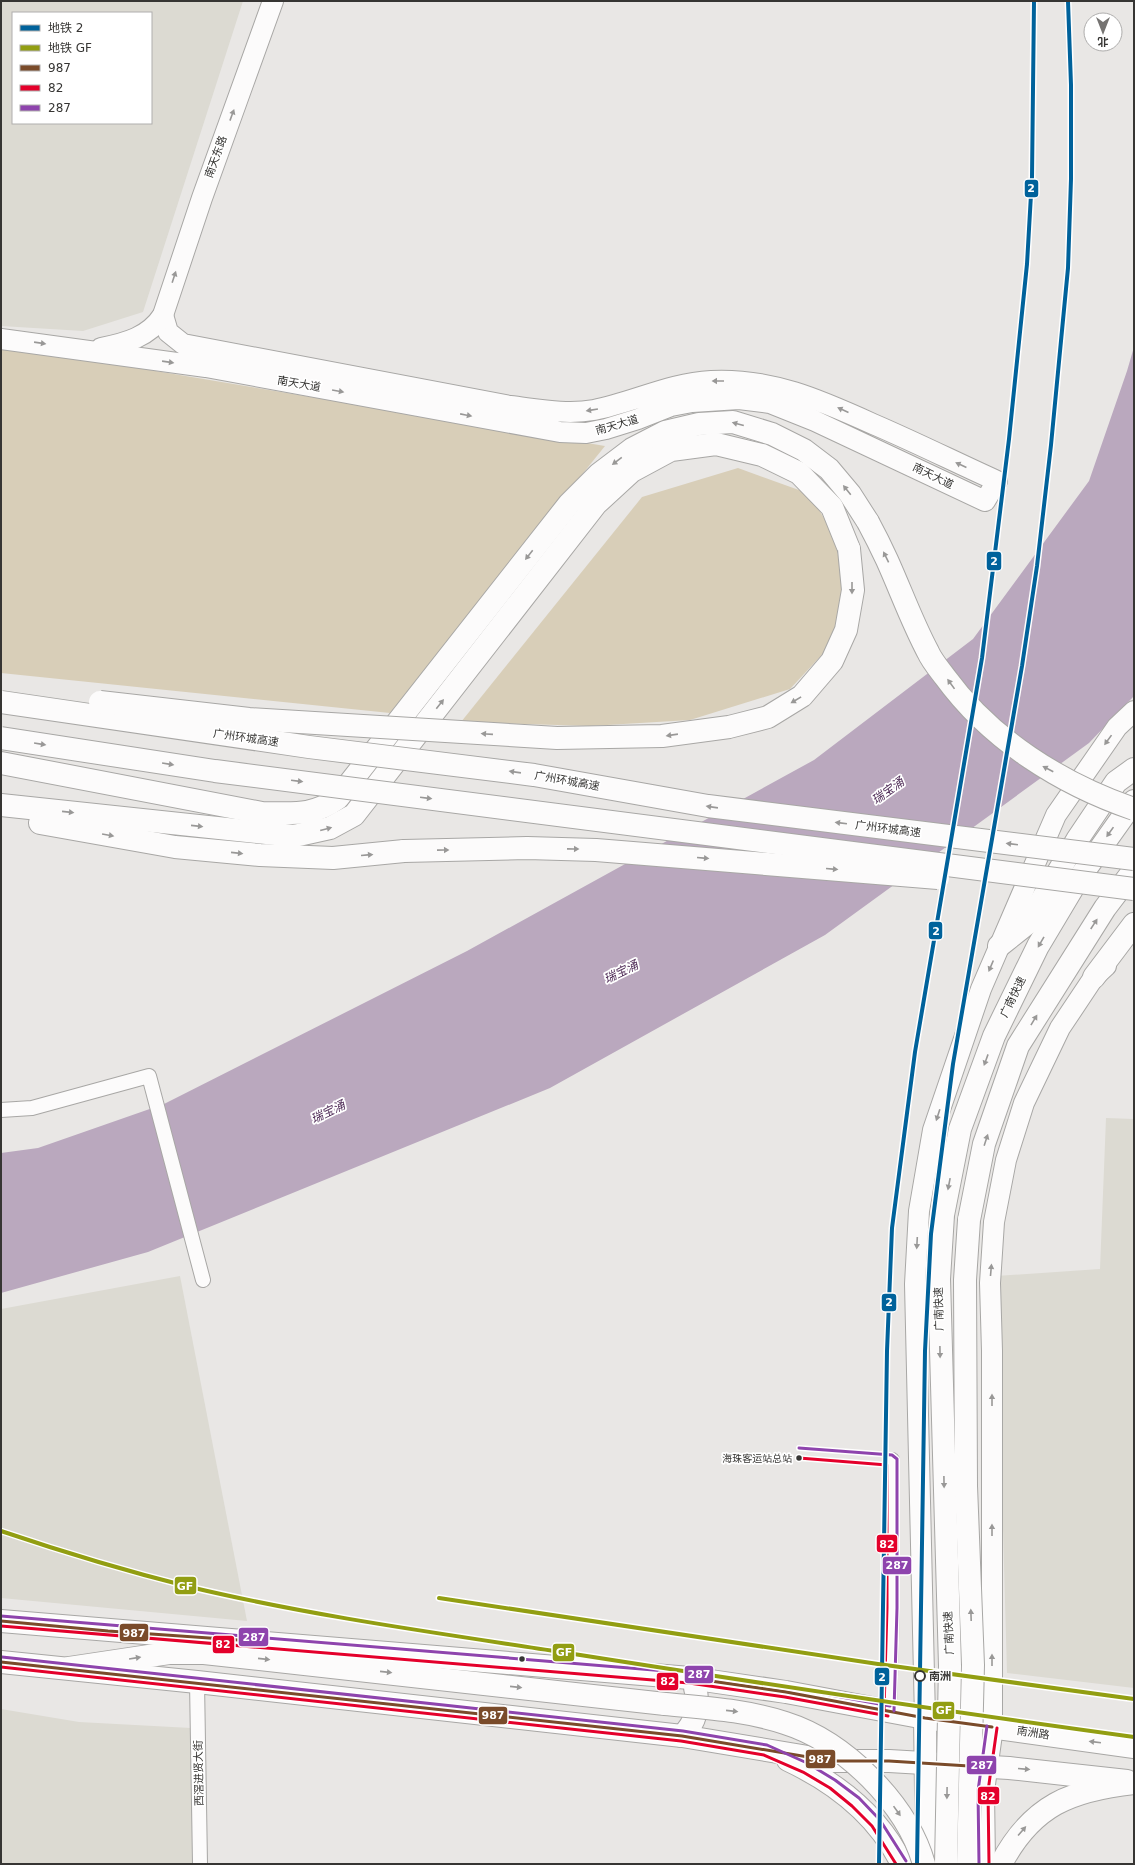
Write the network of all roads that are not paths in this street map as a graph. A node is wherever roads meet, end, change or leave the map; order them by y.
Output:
1 (274, 1) edge
2 (163, 315) junction
3 (1, 339) edge
4 (91, 350) junction
5 (1, 691) edge
6 (1, 702) edge
7 (1134, 711) edge
8 (1, 738) edge
9 (1, 763) edge
10 (1134, 769) edge
11 (1134, 801) edge
12 (1, 805) edge
13 (1134, 809) edge
14 (1, 816) edge
15 (1134, 859) edge
16 (1134, 870) edge
17 (1134, 889) edge
18 (1134, 894) edge
19 (1134, 924) edge
20 (1134, 942) edge
21 (999, 946) junction
22 (1094, 977) junction
23 (1, 1110) edge
24 (203, 1280) dead end
25 (892, 1460) dead end
26 (1, 1621) edge
27 (1, 1662) edge
28 (69, 1668) junction
29 (690, 1678) junction
30 (197, 1682) junction
31 (889, 1712) junction
32 (925, 1718) junction
33 (992, 1727) junction
34 (682, 1736) junction
35 (1134, 1747) edge
36 (766, 1750) junction
37 (926, 1764) junction
38 (986, 1767) junction
39 (1134, 1782) edge
40 (200, 1864) edge
41 (902, 1864) edge
42 (925, 1864) edge
43 (946, 1864) edge
44 (968, 1864) edge
45 (984, 1864) edge
46 (1001, 1864) edge

2 -> 1 street, 南天东路
2 - 4 street
4 -> 2 street, 南天大道
3 -> 4 street, 南天大道
12 -> 5 main road, bridge
15 -> 6 main road, 广州环城高速, bridge
7 -> 21 street
8 -> 17 main road, bridge
13 -> 9 main road, bridge
10 - 21 main road
11 -> 43 main road, 广南快速, bridge
14 -> 18 main road, bridge
44 -> 16 main road, 广南快速, bridge
19 - 22 main road
20 - 22 street
21 -> 32 street
33 -> 22 street
23 - 24 street
25 - 31 street
26 - 29 main road, 南洲路
27 - 28 main road
28 - 30 main road
28 -> 42 main road, bridge
29 - 31 main road, 南洲路
29 - 34 main road
30 - 34 main road
30 - 40 street, 西滘进贤大街
31 - 32 main road, 南洲路
32 - 33 main road, 南洲路
32 - 37 main road
35 -> 33 main road, 南洲路
33 - 38 main road
34 - 36 main road
36 - 37 main road
36 - 41 main road
37 - 38 main road
37 - 42 main road
38 -> 39 main road
38 - 45 main road
46 -> 39 main road

